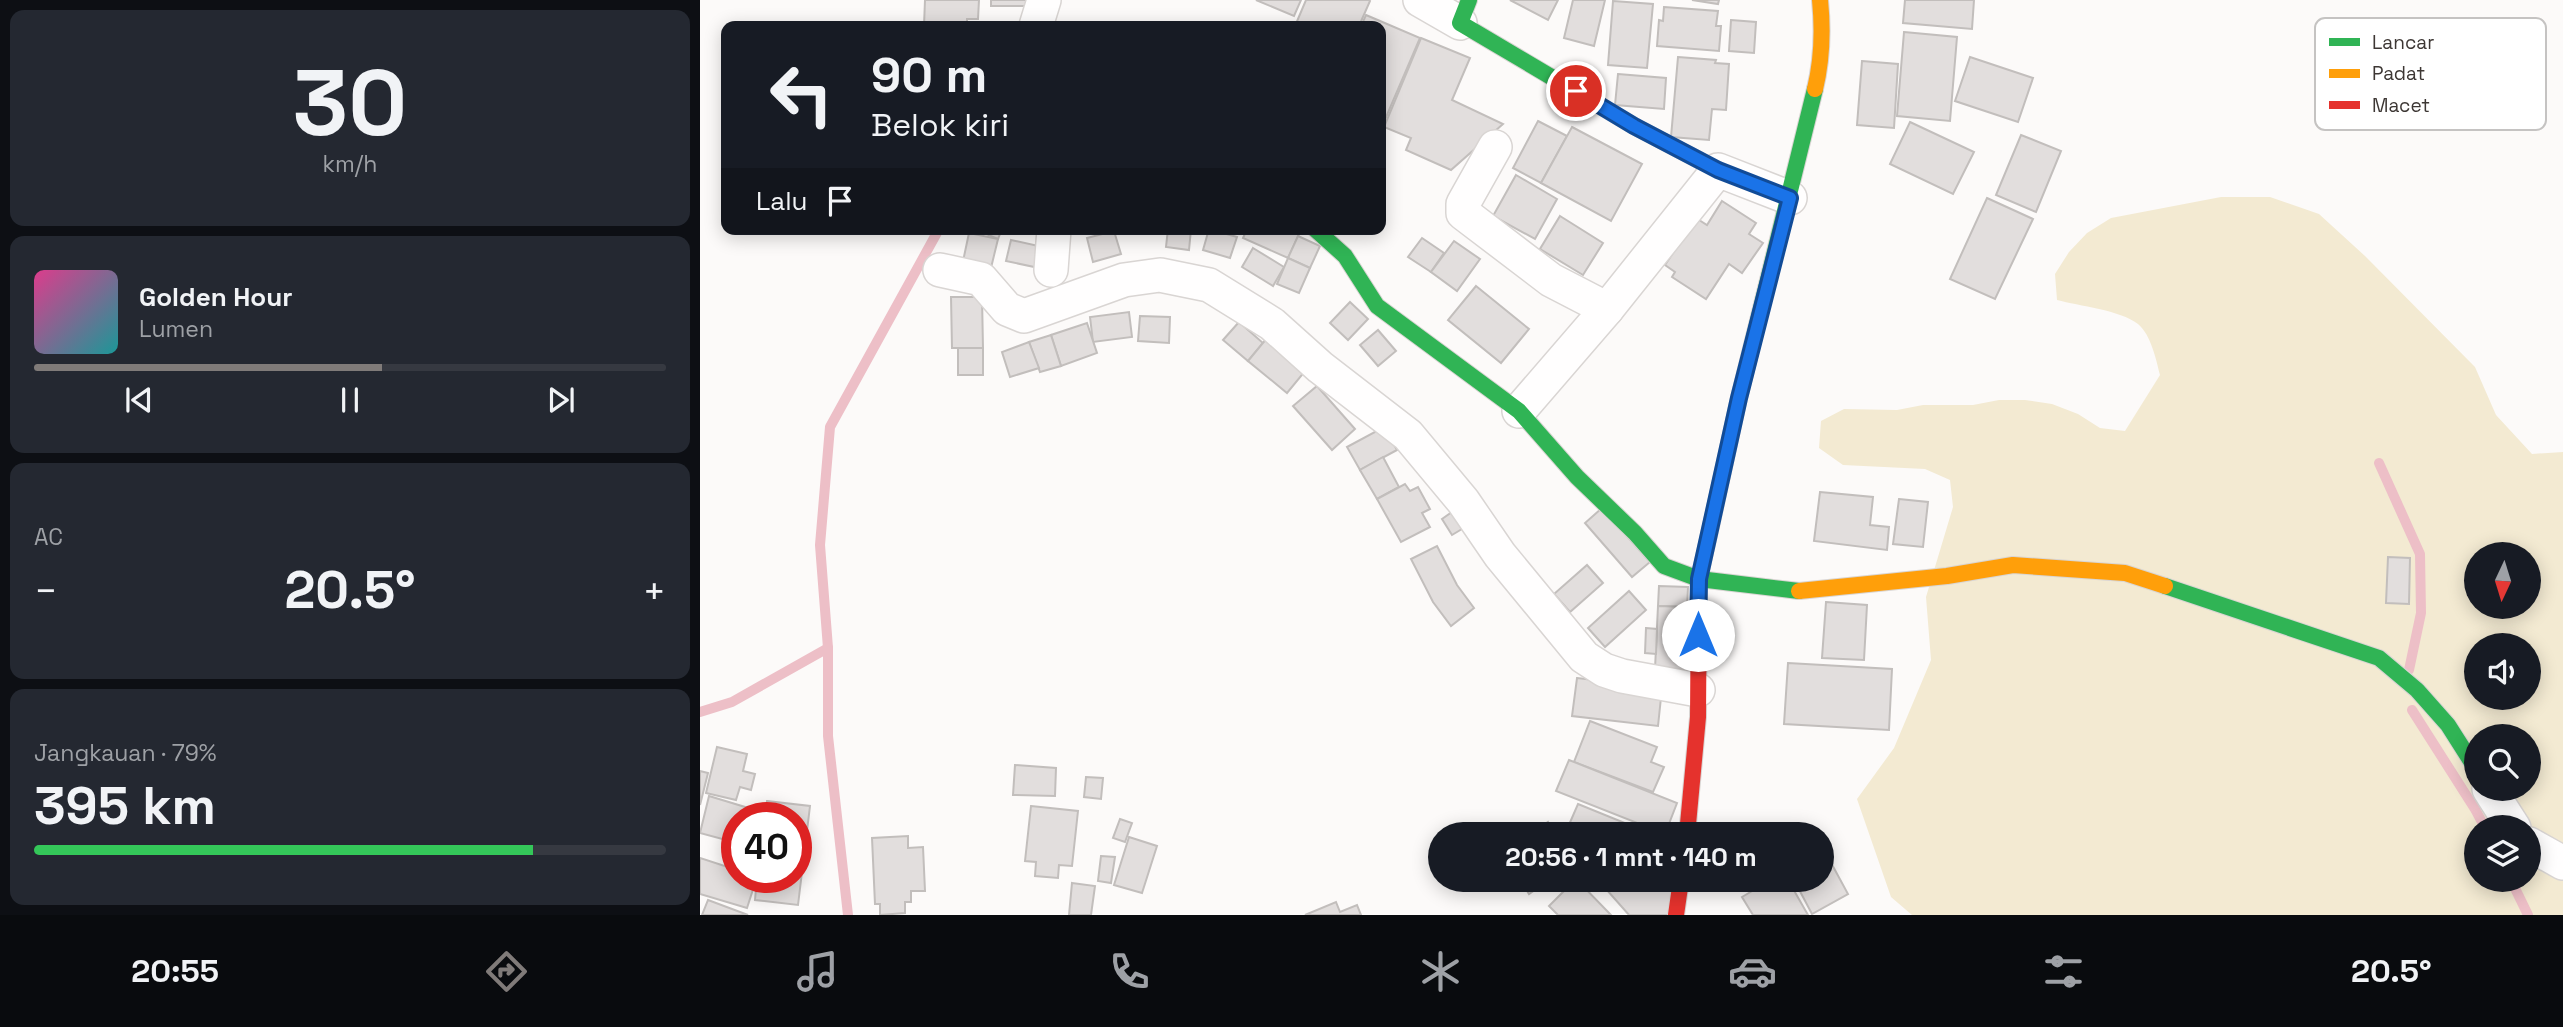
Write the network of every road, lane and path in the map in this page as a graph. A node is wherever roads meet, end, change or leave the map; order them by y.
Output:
1 (1044, 0) edge
2 (1420, 0) edge
3 (1820, 0) edge
4 (1464, 11) edge
5 (1038, 21) edge
6 (1495, 147) dead end
7 (1718, 170) junction
8 (1790, 198) junction
9 (1054, 235) edge
10 (1322, 235) edge
11 (940, 270) dead end
12 (1051, 270) dead end
13 (1608, 309) junction
14 (1519, 411) junction
15 (1699, 579) junction
16 (1698, 690) junction
17 (2464, 750) edge
18 (1688, 822) edge
19 (2541, 851) edge
20 (2563, 863) edge
21 (1679, 892) edge
22 (1676, 915) edge

1 - 5 street
2 - 4 street
3 - 8 street
4 - 7 street
6 - 13 street
7 - 8 street
7 - 13 street
8 - 15 street
9 - 12 street
10 - 14 street
11 - 16 street
13 - 14 street
14 - 15 street
15 - 16 street
15 - 17 street
16 - 18 street
19 - 20 street
21 - 22 street

